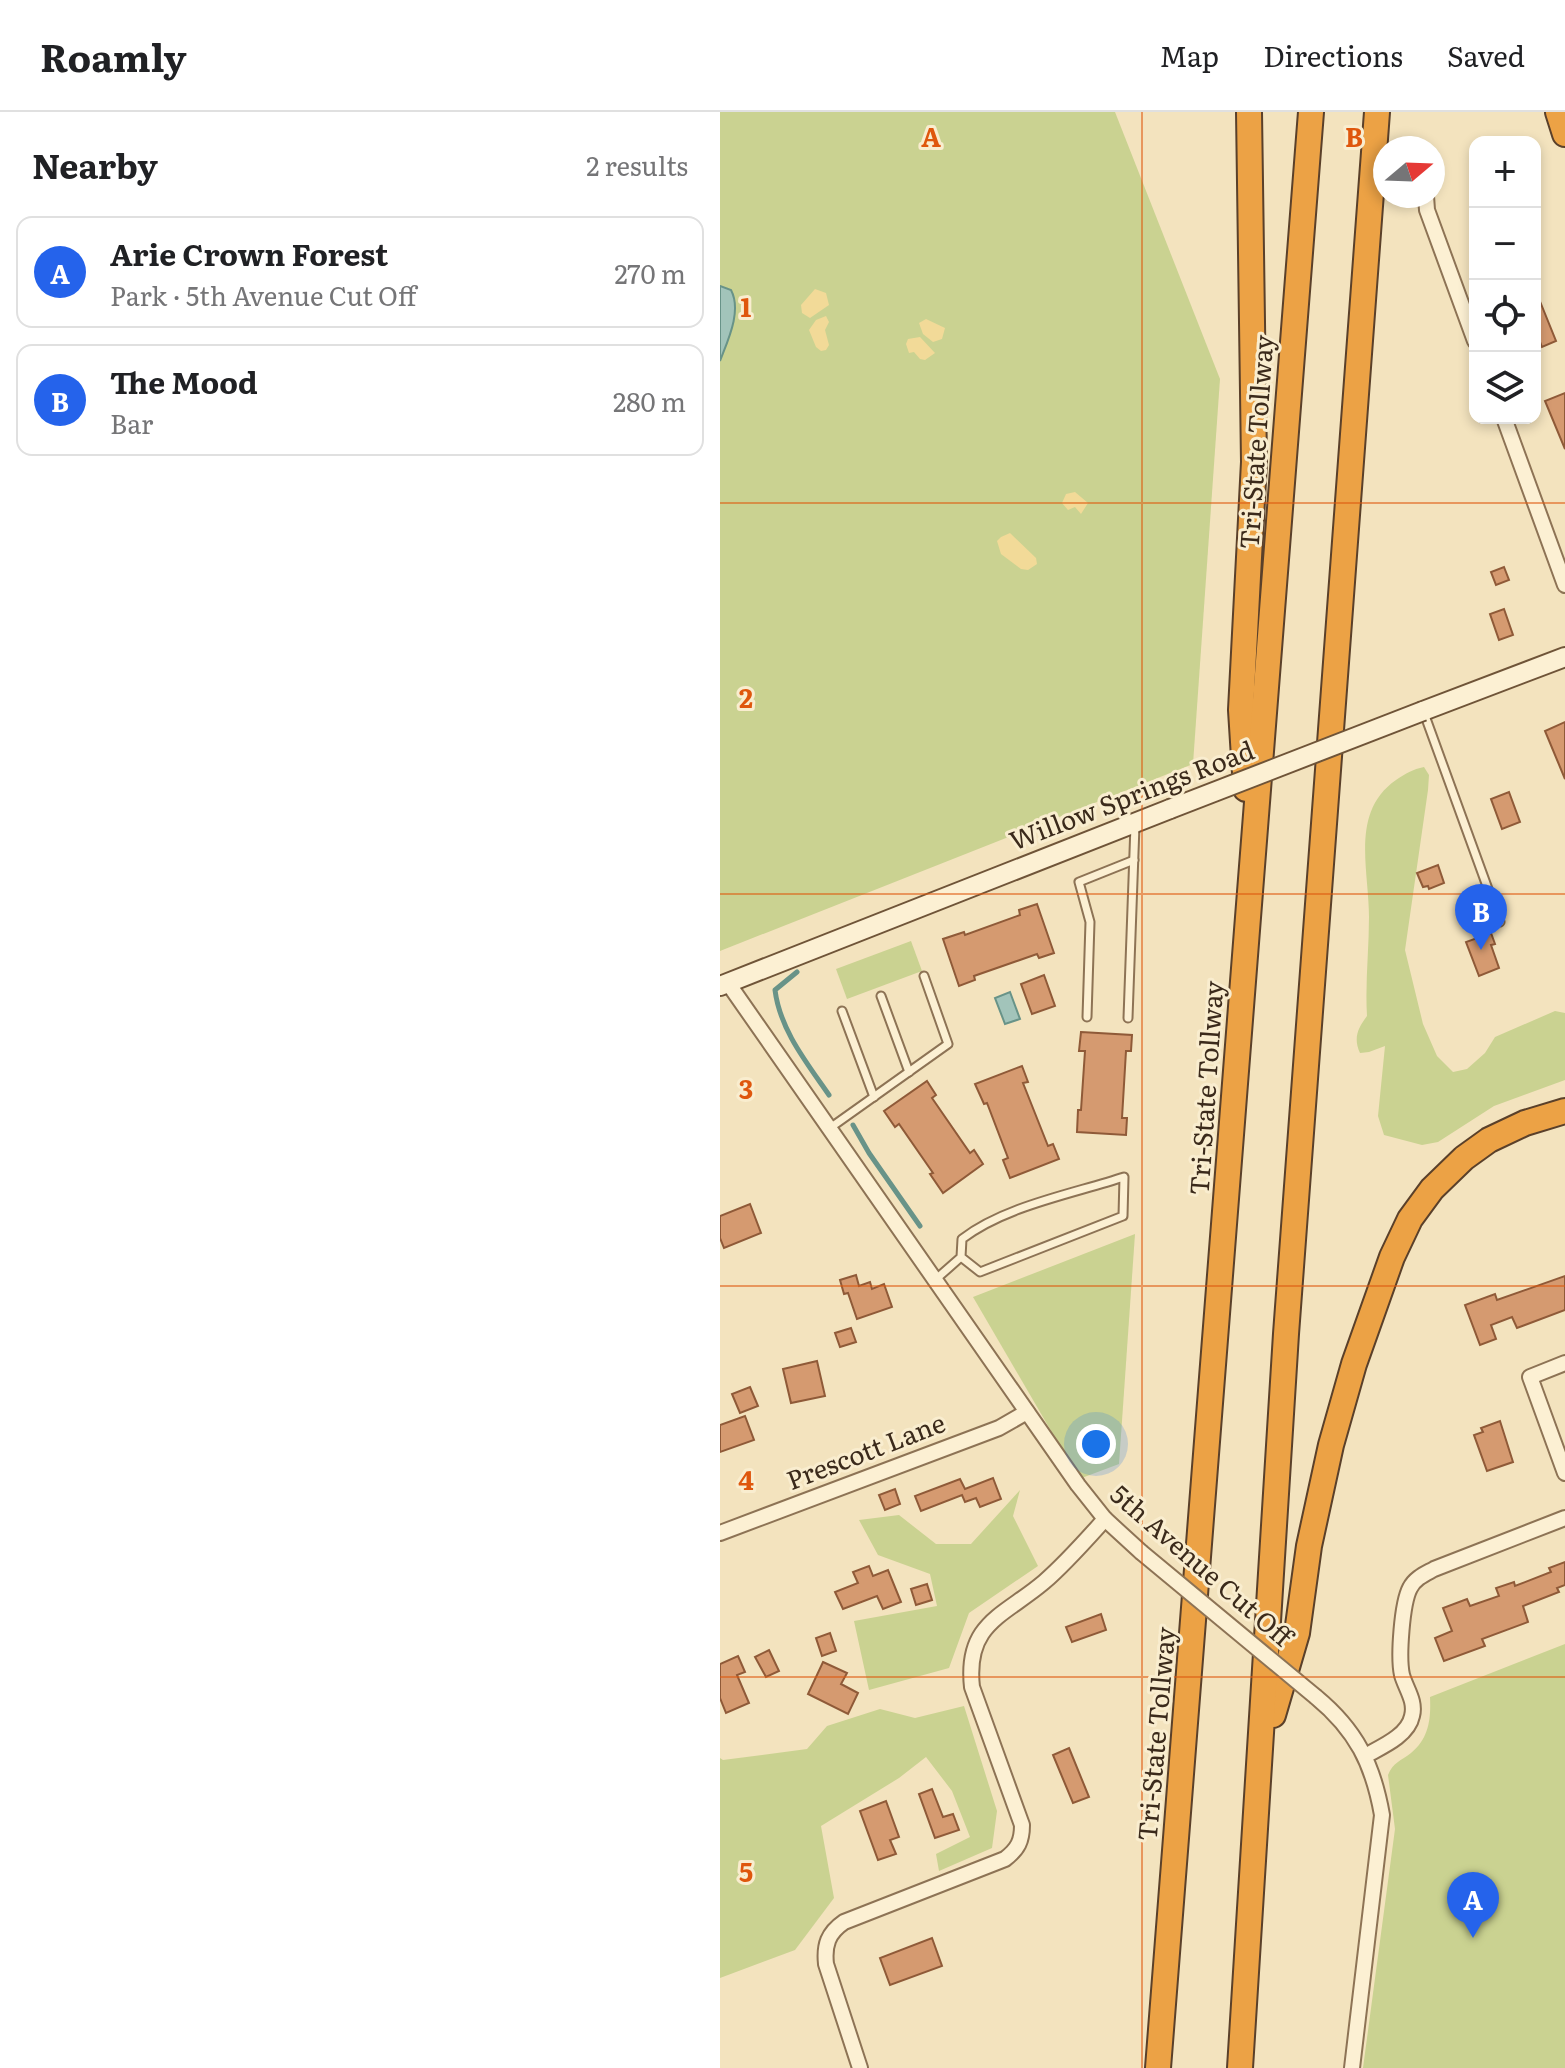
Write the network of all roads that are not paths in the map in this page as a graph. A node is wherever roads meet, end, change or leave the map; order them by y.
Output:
1 (1249, 112) edge
2 (1311, 112) edge
3 (1377, 112) edge
4 (1558, 112) edge
5 (1565, 134) edge
6 (1427, 208) edge
7 (1469, 325) edge
8 (1506, 424) edge
9 (1565, 585) edge
10 (1565, 657) edge
11 (1423, 711) junction
12 (1135, 822) junction
13 (1134, 860) junction
14 (1252, 874) junction
15 (1500, 922) dead end
16 (924, 976) dead end
17 (724, 985) edge
18 (881, 996) dead end
19 (842, 1011) dead end
20 (1087, 1017) dead end
21 (1128, 1018) dead end
22 (909, 1072) junction
23 (874, 1097) junction
24 (1565, 1111) edge
25 (828, 1129) junction
26 (961, 1257) junction
27 (935, 1280) junction
28 (1565, 1363) edge
29 (1027, 1412) junction
30 (1565, 1473) edge
31 (1565, 1518) edge
32 (1105, 1519) junction
33 (720, 1533) edge
34 (1365, 1756) junction
35 (1261, 1760) junction
36 (860, 2068) edge
37 (1158, 2068) edge
38 (1240, 2068) edge
39 (1352, 2068) edge

1 - 14 highway
2 - 14 highway, Tri-State Tollway
3 - 35 highway
4 - 5 highway
6 - 7 street
8 - 9 street
10 - 11 main road, Willow Springs Road
11 - 12 main road, Willow Springs Road, bridge
11 - 15 lane
12 - 13 lane
12 - 17 main road, Willow Springs Road
13 - 20 lane
13 - 21 lane
14 - 37 highway, Tri-State Tollway
16 - 22 lane
17 - 25 street, 5th Avenue Cut Off
18 - 22 lane
19 - 23 lane
22 - 23 lane
23 - 25 lane
24 - 35 highway
25 - 27 street, 5th Avenue Cut Off
26 - 26 lane
26 - 27 lane
27 - 29 street, 5th Avenue Cut Off
28 - 30 street
29 - 32 street, 5th Avenue Cut Off
29 - 33 street, Prescott Lane
31 - 34 street
32 - 34 street, 5th Avenue Cut Off, bridge
32 - 36 street
34 - 39 street, 5th Avenue Cut Off
35 - 38 highway

